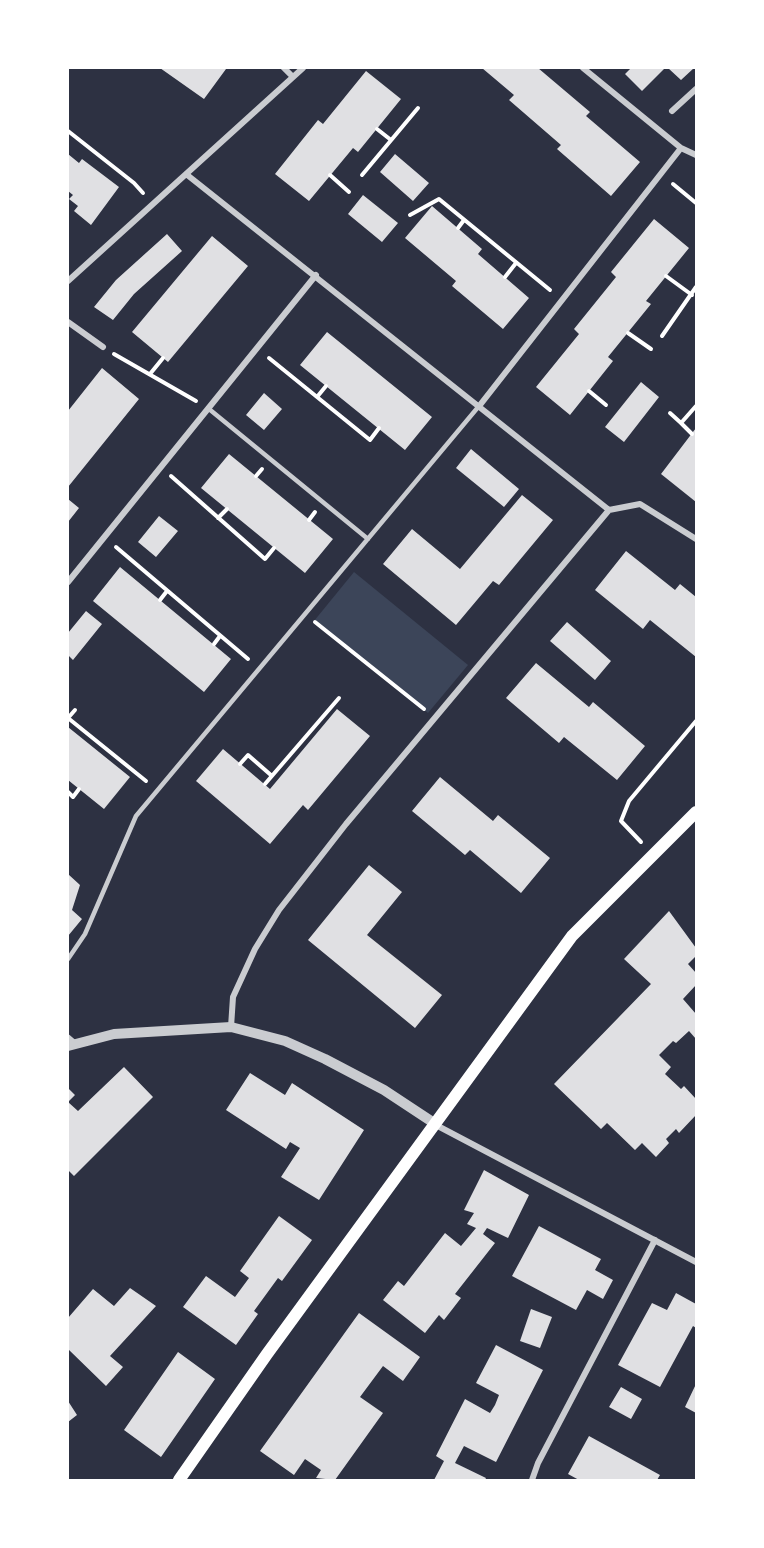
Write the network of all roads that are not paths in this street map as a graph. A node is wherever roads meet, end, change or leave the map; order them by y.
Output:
1 (284, 68) edge
2 (303, 68) edge
3 (583, 68) edge
4 (293, 77) junction
5 (696, 89) edge
6 (672, 111) dead end
7 (681, 148) junction
8 (696, 155) edge
9 (186, 174) junction
10 (316, 275) junction
11 (68, 281) edge
12 (68, 322) edge
13 (103, 347) road end
14 (480, 405) junction
15 (209, 409) junction
16 (609, 510) junction
17 (368, 539) junction
18 (696, 539) edge
19 (68, 582) edge
20 (696, 812) edge
21 (68, 958) edge
22 (231, 1027) junction
23 (70, 1042) edge
24 (434, 1123) junction
25 (655, 1240) junction
26 (696, 1262) edge
27 (179, 1480) edge
28 (532, 1480) edge

1 - 4 street
2 - 4 street
3 - 7 street
4 - 9 street
5 - 6 street
7 - 8 street
7 - 14 street
9 - 10 street
9 - 11 street
10 - 14 street
10 - 15 street
12 - 13 street
14 - 16 street
14 - 17 lane
15 - 17 lane
15 - 19 street
16 - 18 street
16 - 22 street
17 - 21 lane
20 - 24 main road
22 - 23 street
22 - 24 street
24 - 25 street
24 - 27 main road
25 - 26 street
25 - 28 street

